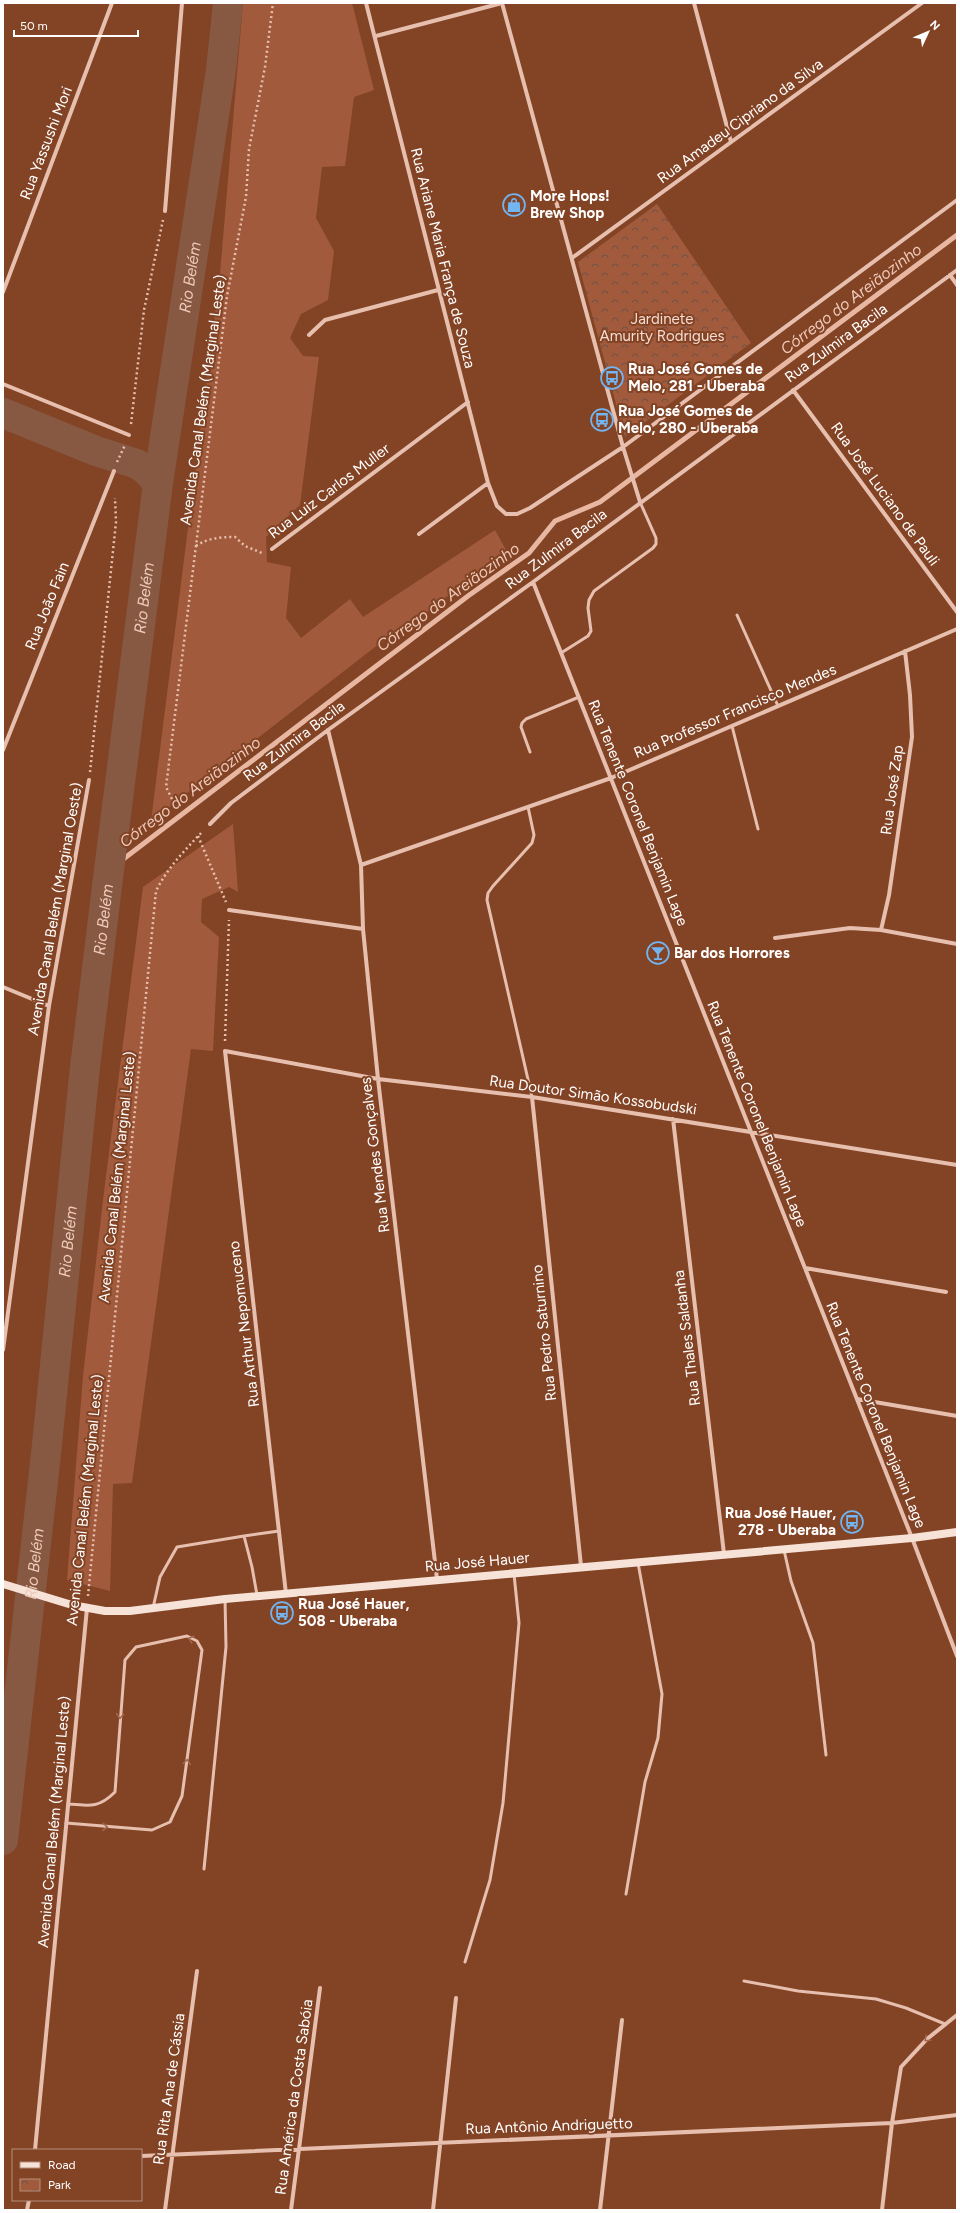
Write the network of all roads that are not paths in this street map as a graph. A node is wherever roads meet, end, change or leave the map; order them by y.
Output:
1 (112, 3) edge
2 (182, 3) edge
3 (366, 3) edge
4 (502, 3) edge
5 (694, 3) edge
6 (922, 3) edge
7 (376, 36) junction
8 (731, 142) junction
9 (957, 200) edge
10 (165, 211) road end
11 (572, 258) junction
12 (957, 270) edge
13 (950, 275) junction
14 (957, 285) edge
15 (438, 290) junction
16 (3, 292) edge
17 (309, 335) dead end
18 (3, 384) edge
19 (793, 390) junction
20 (468, 402) junction
21 (130, 435) road end
22 (623, 447) junction
23 (114, 470) road end
24 (488, 483) junction
25 (640, 502) junction
26 (419, 534) dead end
27 (272, 549) road end
28 (533, 582) junction
29 (957, 612) edge
30 (737, 615) dead end
31 (957, 629) edge
32 (905, 652) junction
33 (561, 653) junction
34 (579, 697) junction
35 (778, 706) junction
36 (732, 726) junction
37 (328, 730) junction
38 (3, 750) edge
39 (530, 752) dead end
40 (611, 778) junction
41 (90, 780) road end
42 (528, 807) junction
43 (210, 824) road end
44 (758, 828) dead end
45 (361, 864) junction
46 (229, 910) road end
47 (364, 929) junction
48 (881, 930) junction
49 (775, 938) dead end
50 (957, 944) edge
51 (3, 987) edge
52 (49, 1006) junction
53 (225, 1051) joint
54 (378, 1079) junction
55 (532, 1097) junction
56 (673, 1119) junction
57 (751, 1132) junction
58 (957, 1165) edge
59 (805, 1268) junction
60 (946, 1292) dead end
61 (3, 1350) edge
62 (857, 1399) junction
63 (957, 1416) edge
64 (280, 1531) junction
65 (957, 1532) edge
66 (244, 1536) junction
67 (912, 1538) junction
68 (783, 1548) junction
69 (724, 1554) junction
70 (638, 1561) junction
71 (581, 1566) junction
72 (514, 1572) junction
73 (437, 1579) junction
74 (3, 1584) edge
75 (286, 1594) junction
76 (257, 1597) junction
77 (225, 1599) junction
78 (87, 1608) junction
79 (153, 1608) junction
80 (957, 1656) edge
81 (826, 1755) dead end
82 (68, 1804) junction
83 (66, 1823) junction
84 (204, 1869) dead end
85 (626, 1894) dead end
86 (465, 1962) dead end
87 (197, 1971) dead end
88 (744, 1981) dead end
89 (320, 1988) dead end
90 (456, 1998) dead end
91 (957, 2015) edge
92 (622, 2020) dead end
93 (945, 2024) junction
94 (957, 2115) edge
95 (892, 2123) junction
96 (608, 2136) junction
97 (441, 2143) junction
98 (35, 2149) edge
99 (298, 2149) junction
100 (172, 2155) junction
101 (142, 2156) edge
102 (165, 2210) edge
103 (291, 2210) edge
104 (434, 2210) edge
105 (600, 2210) edge
106 (882, 2210) edge

1 - 16 street, Rua Yassushi Mori
2 - 10 street
3 - 7 street, Rua Ariane Maria França de Souza
4 - 7 street
4 - 11 street
5 - 8 street
6 - 8 street, Rua Amadeu Cipriano da Silva
7 - 15 street, Rua Ariane Maria França de Souza
8 - 11 street, Rua Amadeu Cipriano da Silva
9 - 22 street
11 - 22 street
12 - 13 street, Rua Zulmira Bacila
13 - 14 street
13 - 19 street, Rua Zulmira Bacila
15 - 17 street
15 - 20 street, Rua Ariane Maria França de Souza
18 - 21 street
19 - 25 street, Rua Zulmira Bacila
19 - 29 street, Rua José Luciano de Pauli
20 - 24 street, Rua Ariane Maria França de Souza
20 - 27 street, Rua Luiz Carlos Muller
22 - 24 street, Rua Ariane Maria França de Souza
22 - 25 street
23 - 38 street, Rua João Fain
24 - 26 street
25 - 28 street, Rua Zulmira Bacila
25 - 33 lane
28 - 33 street, Rua Tenente Coronel Benjamin Lage
28 - 37 street, Rua Zulmira Bacila
30 - 35 lane
31 - 32 street, Rua Professor Francisco Mendes
32 - 35 street, Rua Professor Francisco Mendes
32 - 48 street, Rua José Zap
33 - 34 street, Rua Tenente Coronel Benjamin Lage
34 - 39 lane
34 - 40 street, Rua Tenente Coronel Benjamin Lage
35 - 36 street, Rua Professor Francisco Mendes
36 - 40 street, Rua Professor Francisco Mendes
36 - 44 lane
37 - 43 street, Rua Zulmira Bacila
37 - 45 street, Rua Mendes Gonçalves
40 - 42 street, Rua Professor Francisco Mendes
40 - 57 street, Rua Tenente Coronel Benjamin Lage
41 - 52 street, Avenida Canal Belém (Marginal Oeste)
42 - 45 street, Rua Professor Francisco Mendes
42 - 55 lane
45 - 47 street, Rua Mendes Gonçalves
46 - 47 street
47 - 54 street, Rua Mendes Gonçalves
48 - 49 street
48 - 50 street
51 - 52 street
52 - 61 street, Avenida Canal Belém (Marginal Oeste)
53 - 54 street, Rua Doutor Simão Kossobudski
53 - 64 street, Rua Arthur Nepomuceno
54 - 55 street, Rua Doutor Simão Kossobudski
54 - 73 street, Rua Mendes Gonçalves
55 - 56 street, Rua Doutor Simão Kossobudski
55 - 71 street, Rua Pedro Saturnino
56 - 57 street, Rua Doutor Simão Kossobudski
56 - 69 street, Rua Thales Saldanha
57 - 58 street, Rua Doutor Simão Kossobudski
57 - 59 street, Rua Tenente Coronel Benjamin Lage
59 - 60 street
59 - 62 street, Rua Tenente Coronel Benjamin Lage
62 - 63 street
62 - 67 street, Rua Tenente Coronel Benjamin Lage
64 - 66 lane
64 - 75 street, Rua Arthur Nepomuceno
65 - 67 main road, Rua José Hauer
66 - 76 lane
66 - 79 lane
67 - 68 main road, Rua José Hauer
67 - 80 street, Rua Tenente Coronel Benjamin Lage
68 - 69 main road, Rua José Hauer
68 - 81 lane
69 - 70 main road, Rua José Hauer
70 - 71 main road, Rua José Hauer
70 - 85 lane
71 - 72 main road, Rua José Hauer
72 - 73 main road, Rua José Hauer
72 - 86 lane
73 - 75 main road, Rua José Hauer
74 - 78 main road, Rua José Hauer
75 - 76 main road, Rua José Hauer
76 - 77 main road, Rua José Hauer
77 - 79 main road, Rua José Hauer
77 - 84 lane
78 - 79 main road, Rua José Hauer
78 - 82 street, Avenida Canal Belém (Marginal Leste)
82 - 83 street, Avenida Canal Belém (Marginal Leste)
83 -> 82 lane
83 - 98 street, Avenida Canal Belém (Marginal Leste)
87 - 100 street, Rua Rita Ana de Cássia
88 - 93 lane
89 - 99 street, Rua América da Costa Sabóia
90 - 97 street
91 - 93 street
92 - 96 street
93 -> 95 street
94 - 95 street, Rua Antônio Andriguetto
95 - 96 street, Rua Antônio Andriguetto
95 - 106 street
96 - 97 street, Rua Antônio Andriguetto
96 - 105 street
97 - 99 street, Rua Antônio Andriguetto
97 - 104 street
99 - 100 street, Rua Antônio Andriguetto
99 - 103 street, Rua América da Costa Sabóia
100 - 101 street, Rua Antônio Andriguetto
100 - 102 street, Rua Rita Ana de Cássia

